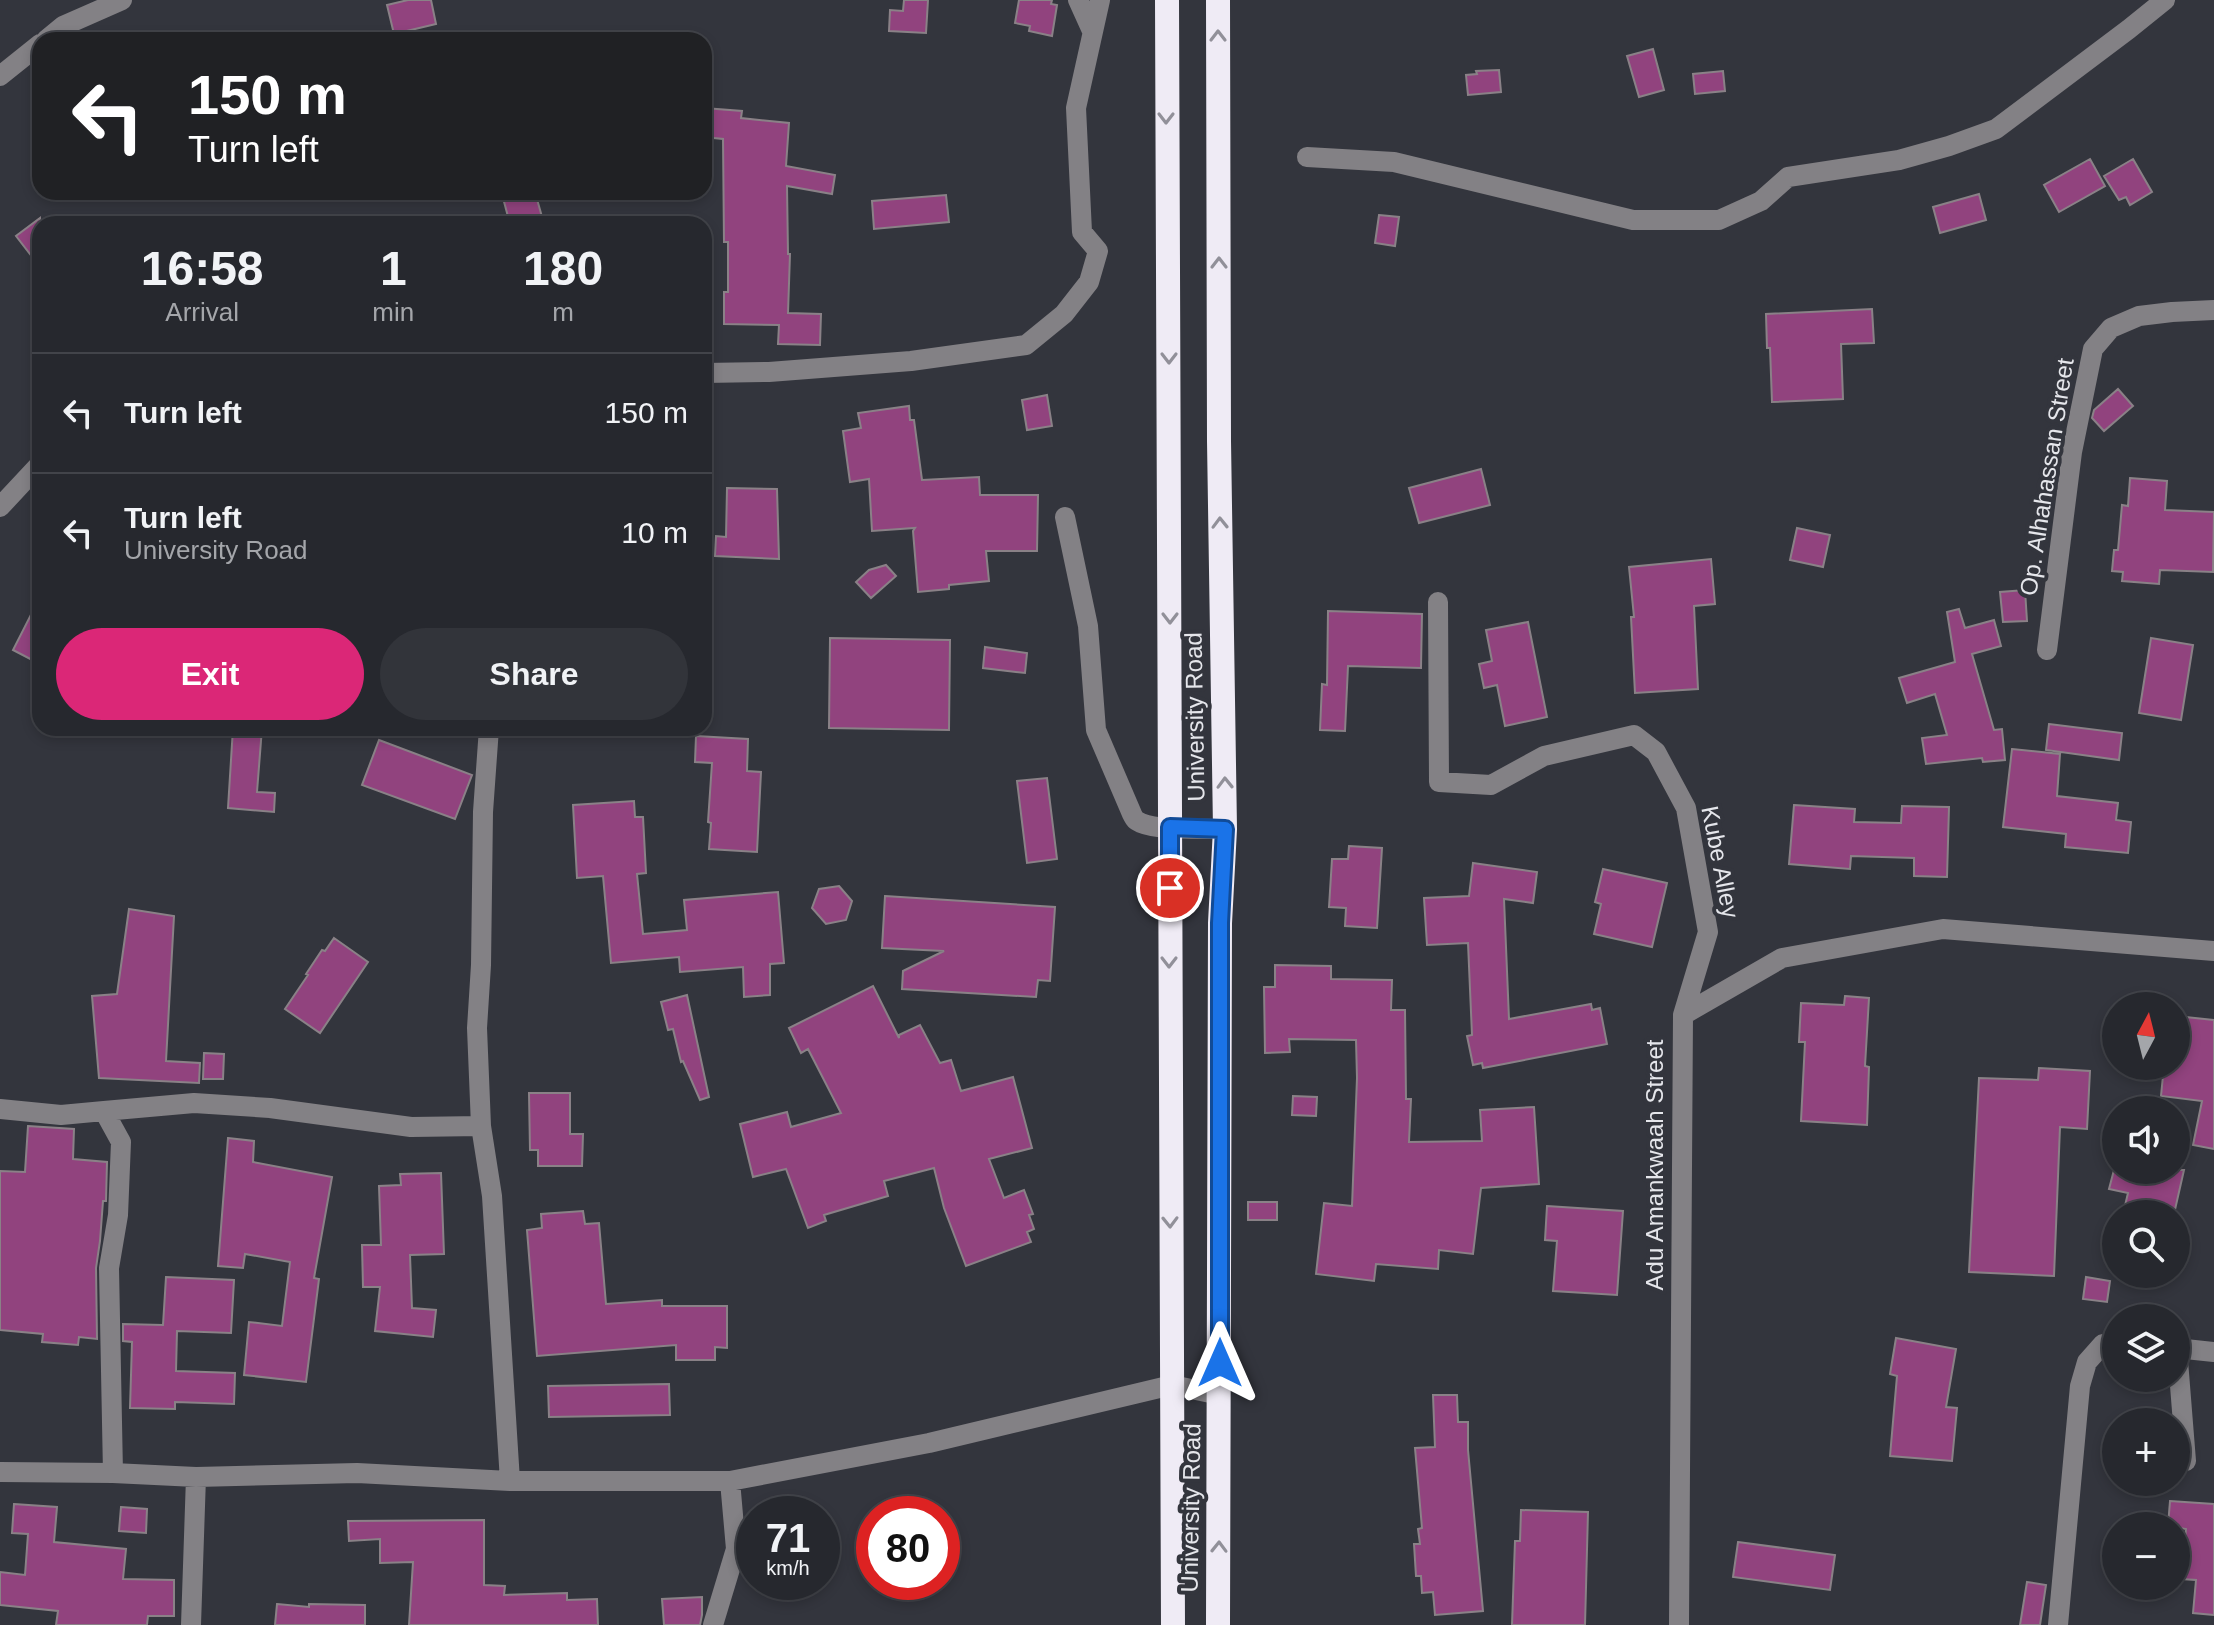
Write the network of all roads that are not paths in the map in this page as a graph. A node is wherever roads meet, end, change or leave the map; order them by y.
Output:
1 (122, 0) edge
2 (1078, 0) edge
3 (1100, 0) edge
4 (1167, 0) edge
5 (1218, 0) edge
6 (2165, 0) edge
7 (1092, 31) junction
8 (56, 32) edge
9 (32, 50) edge
10 (0, 76) edge
11 (1307, 157) dead end
12 (2214, 310) edge
13 (712, 373) edge
14 (32, 473) edge
15 (0, 507) edge
16 (1065, 517) dead end
17 (1438, 602) dead end
18 (2047, 650) dead end
19 (488, 736) edge
20 (1170, 827) junction
21 (1225, 829) junction
22 (2214, 951) edge
23 (1683, 1015) junction
24 (0, 1109) edge
25 (104, 1111) junction
26 (481, 1126) junction
27 (2102, 1345) edge
28 (2190, 1349) edge
29 (2214, 1352) edge
30 (1172, 1385) junction
31 (1220, 1395) junction
32 (0, 1472) edge
33 (113, 1473) junction
34 (196, 1477) junction
35 (510, 1481) junction
36 (730, 1481) junction
37 (191, 1625) edge
38 (713, 1625) edge
39 (1173, 1625) edge
40 (1218, 1625) edge
41 (1679, 1625) edge
42 (2058, 1625) edge

1 - 8 street
2 - 7 street
3 - 7 street
4 -> 20 highway, University Road
21 -> 5 highway, University Road
6 - 11 street
7 - 13 street
9 - 10 street
12 - 18 street, Op. Alhahassan Street
14 - 15 street
16 - 20 street
17 - 23 street, Kube Alley
19 - 26 street
20 - 21 street
20 -> 30 highway, University Road
21 - 31 highway, University Road
22 - 23 street, Adu Amankwaah Street
23 - 41 street, Adu Amankwaah Street
24 - 25 street
25 - 26 street
25 - 33 street
26 - 35 street
27 - 42 street
28 - 29 street
30 - 31 street
30 - 36 street
30 - 39 highway, University Road
40 -> 31 highway, University Road
32 - 33 street
33 - 34 street
34 - 35 street
34 - 37 street
35 - 36 street
36 - 38 street

